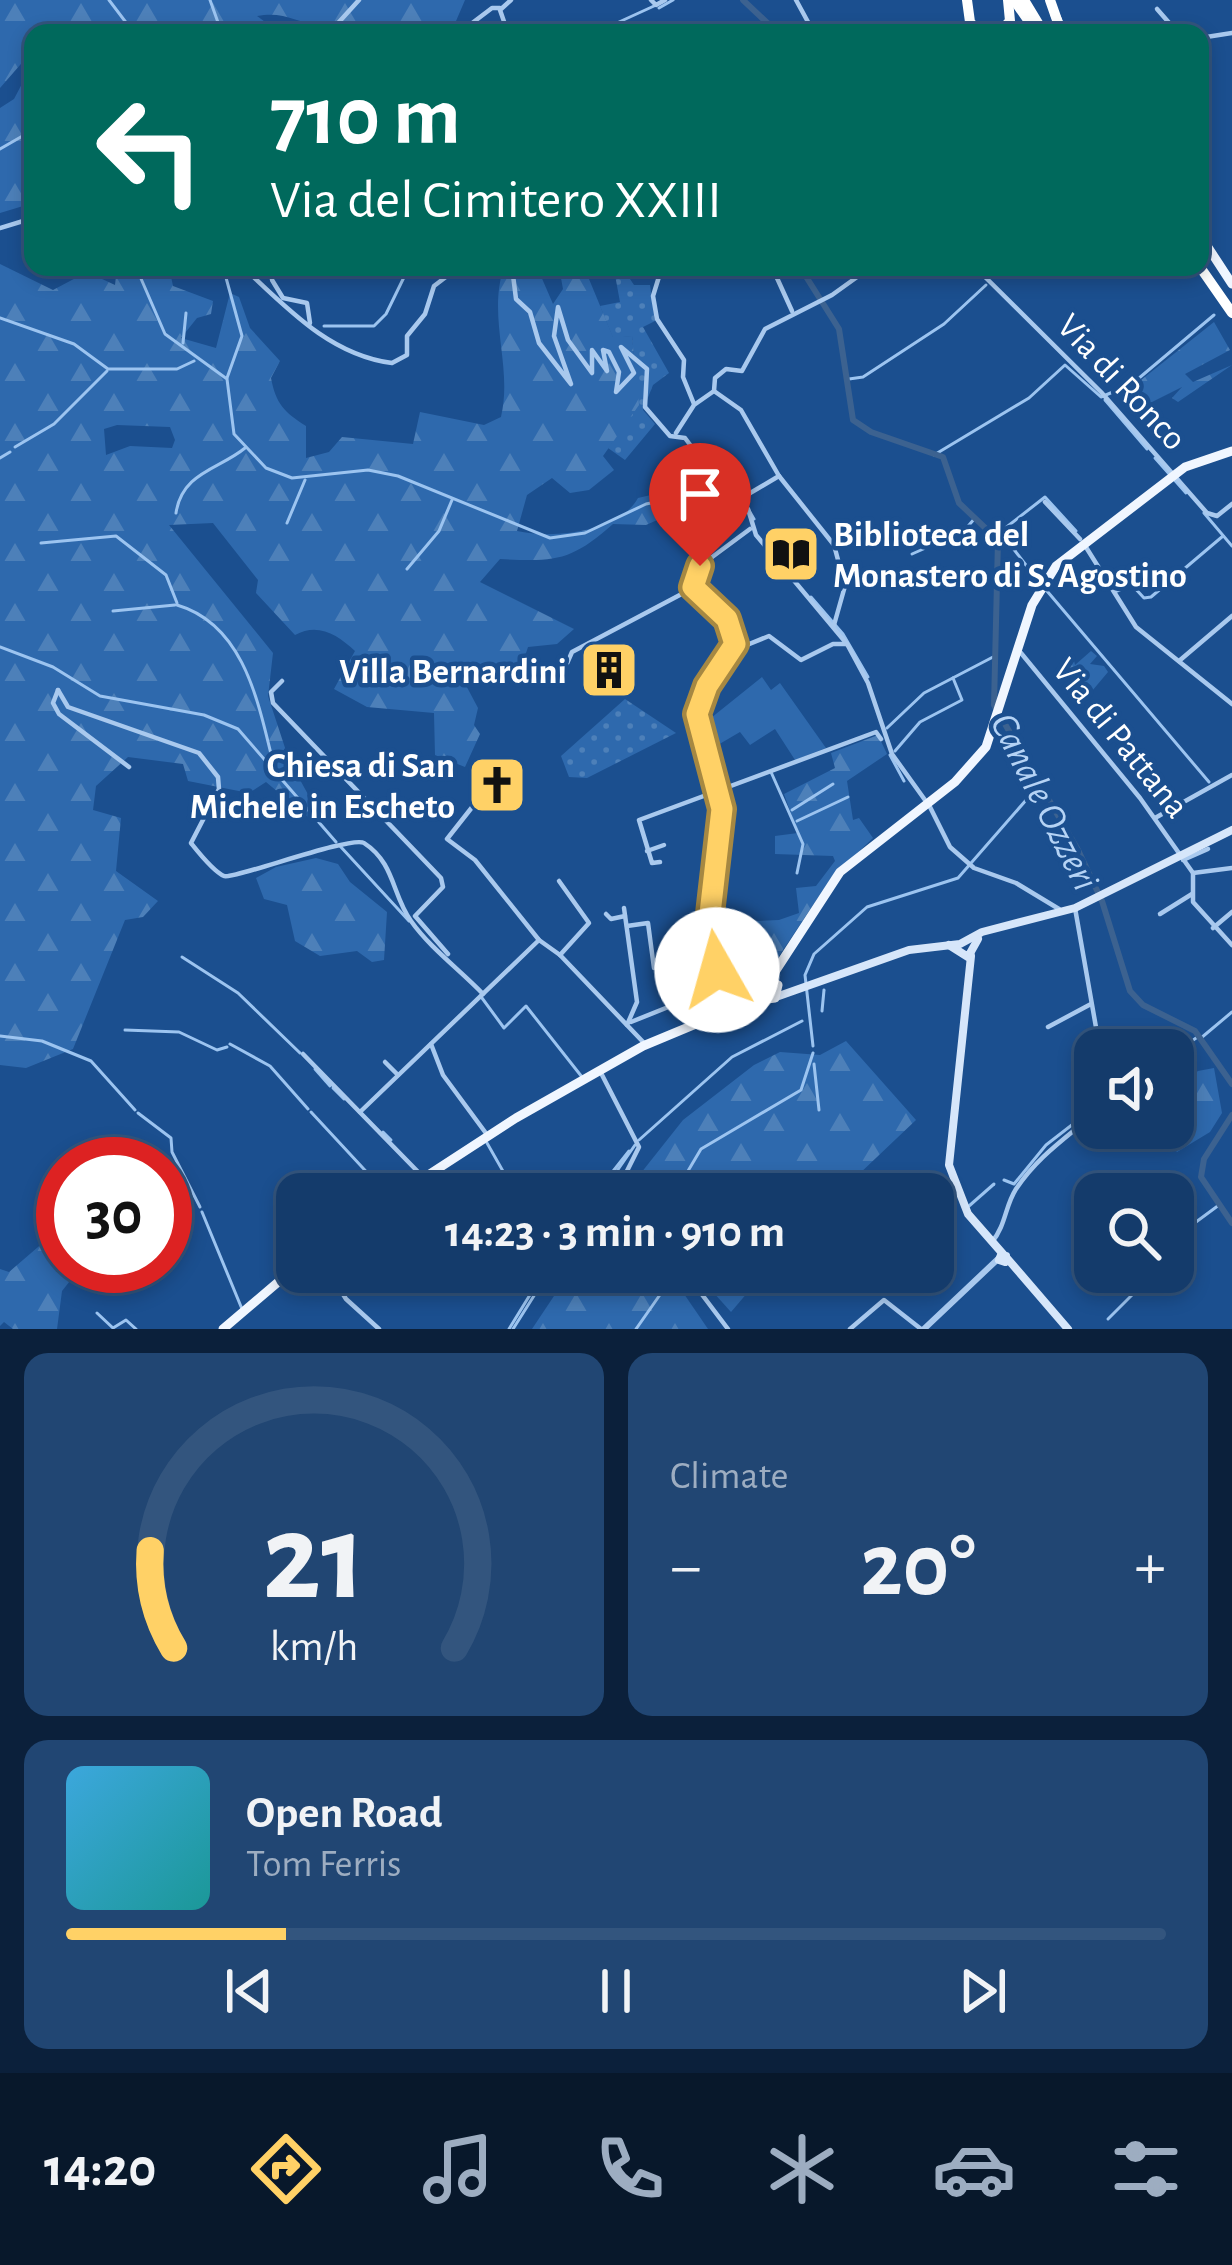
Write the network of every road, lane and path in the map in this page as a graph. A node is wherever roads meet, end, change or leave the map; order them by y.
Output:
1 (358, 0) edge
2 (512, 0) edge
3 (651, 0) edge
4 (665, 0) edge
5 (1016, 0) edge
6 (500, 8) junction
7 (1157, 9) dead end
8 (337, 24) edge
9 (471, 24) edge
10 (505, 24) edge
11 (1034, 24) edge
12 (1170, 24) edge
13 (1209, 250) edge
14 (1209, 275) edge
15 (252, 276) edge
16 (447, 276) edge
17 (513, 276) edge
18 (659, 276) edge
19 (776, 276) edge
20 (859, 276) edge
21 (984, 276) edge
22 (272, 280) dead end
23 (1232, 284) edge
24 (1232, 306) edge
25 (792, 311) junction
26 (310, 323) junction
27 (714, 391) junction
28 (694, 406) junction
29 (676, 434) junction
30 (1232, 451) edge
31 (779, 476) junction
32 (740, 499) junction
33 (1046, 502) dead end
34 (1232, 504) edge
35 (752, 527) junction
36 (693, 587) junction
37 (1232, 616) edge
38 (834, 624) junction
39 (847, 644) junction
40 (735, 650) junction
41 (1021, 652) dead end
42 (1179, 661) junction
43 (561, 677) dead end
44 (283, 681) dead end
45 (1232, 704) edge
46 (886, 742) junction
47 (513, 765) dead end
48 (129, 766) dead end
49 (1232, 775) edge
50 (719, 790) junction
51 (1155, 818) junction
52 (1232, 830) edge
53 (664, 845) dead end
54 (1208, 849) dead end
55 (647, 851) junction
56 (1182, 858) junction
57 (660, 862) dead end
58 (1232, 868) edge
59 (1193, 873) junction
60 (559, 881) dead end
61 (1192, 894) junction
62 (624, 908) dead end
63 (1075, 908) junction
64 (1051, 909) junction
65 (1232, 912) edge
66 (606, 914) dead end
67 (1160, 914) dead end
68 (625, 916) junction
69 (627, 926) junction
70 (1214, 928) junction
71 (539, 940) junction
72 (1232, 945) edge
73 (711, 950) junction
74 (966, 950) junction
75 (560, 955) junction
76 (473, 984) junction
77 (723, 985) junction
78 (771, 990) junction
79 (482, 994) junction
80 (750, 1002) junction
81 (1093, 1004) junction
82 (626, 1026) junction
83 (1048, 1027) dead end
84 (1097, 1029) edge
85 (431, 1044) junction
86 (646, 1045) junction
87 (303, 1054) dead end
88 (385, 1062) dead end
89 (601, 1071) junction
90 (398, 1075) junction
91 (360, 1112) junction
92 (1074, 1130) edge
93 (488, 1136) junction
94 (416, 1173) edge
95 (431, 1173) edge
96 (628, 1173) edge
97 (993, 1243) junction
98 (1005, 1259) junction
99 (276, 1284) edge
100 (342, 1293) edge
101 (701, 1293) edge
102 (239, 1316) junction
103 (223, 1329) edge
104 (248, 1329) edge
105 (379, 1329) edge
106 (728, 1329) edge
107 (850, 1329) edge
108 (922, 1329) edge
109 (1068, 1329) edge

1 - 8 street
2 - 6 street
3 - 4 street
5 - 11 highway
6 - 9 street
6 - 10 street
7 - 12 street
13 - 23 main road
14 - 24 highway
15 - 26 street
16 - 26 street
17 - 29 street
18 - 28 street
19 - 25 street
20 - 25 street
21 - 34 street, Via di Ronco
22 - 26 street
25 - 27 street
27 - 28 street
27 - 31 street
28 - 29 street
29 - 32 street
30 - 78 main road
31 - 32 street
31 - 38 street
32 - 35 street
33 - 42 street
35 - 36 street
35 - 38 street
36 - 40 street
36 - 43 street
37 - 42 street
38 - 39 street
39 - 40 street
39 - 46 street
40 - 50 street
41 - 51 street, Via di Pattana
42 - 45 street
44 - 76 street
46 - 50 street
46 - 64 street
47 - 71 street
48 - 76 street
49 - 51 street
50 - 55 street
50 - 73 street
51 - 56 street, Via di Pattana
52 - 56 main road
53 - 55 street
54 - 56 street
55 - 57 street
56 - 59 street, Via di Pattana
56 - 63 main road
58 - 59 street
59 - 61 street
60 - 75 street
61 - 67 street
61 - 70 street
62 - 68 street
63 - 64 main road
63 - 81 street
64 - 74 main road
65 - 70 street
66 - 68 street
68 - 69 street
69 - 73 street
69 - 82 street
70 - 72 street
71 - 75 street
71 - 79 street
73 - 77 street
74 - 78 main road
74 - 97 main road
75 - 82 street
76 - 79 street
77 - 80 street
77 - 82 street
78 - 80 main road
79 - 85 street
80 - 86 main road
81 - 83 street
81 - 84 street
82 - 86 street
85 - 90 street
85 - 93 street
86 - 89 main road
87 - 91 street
88 - 90 street
89 - 93 main road
89 - 96 street
90 - 91 street
91 - 94 street
92 - 97 street
93 - 95 main road
97 - 98 main road
98 - 108 street
98 - 109 main road
99 - 102 main road
100 - 105 street
101 - 106 street
102 - 103 main road
102 - 104 street
107 - 108 street

